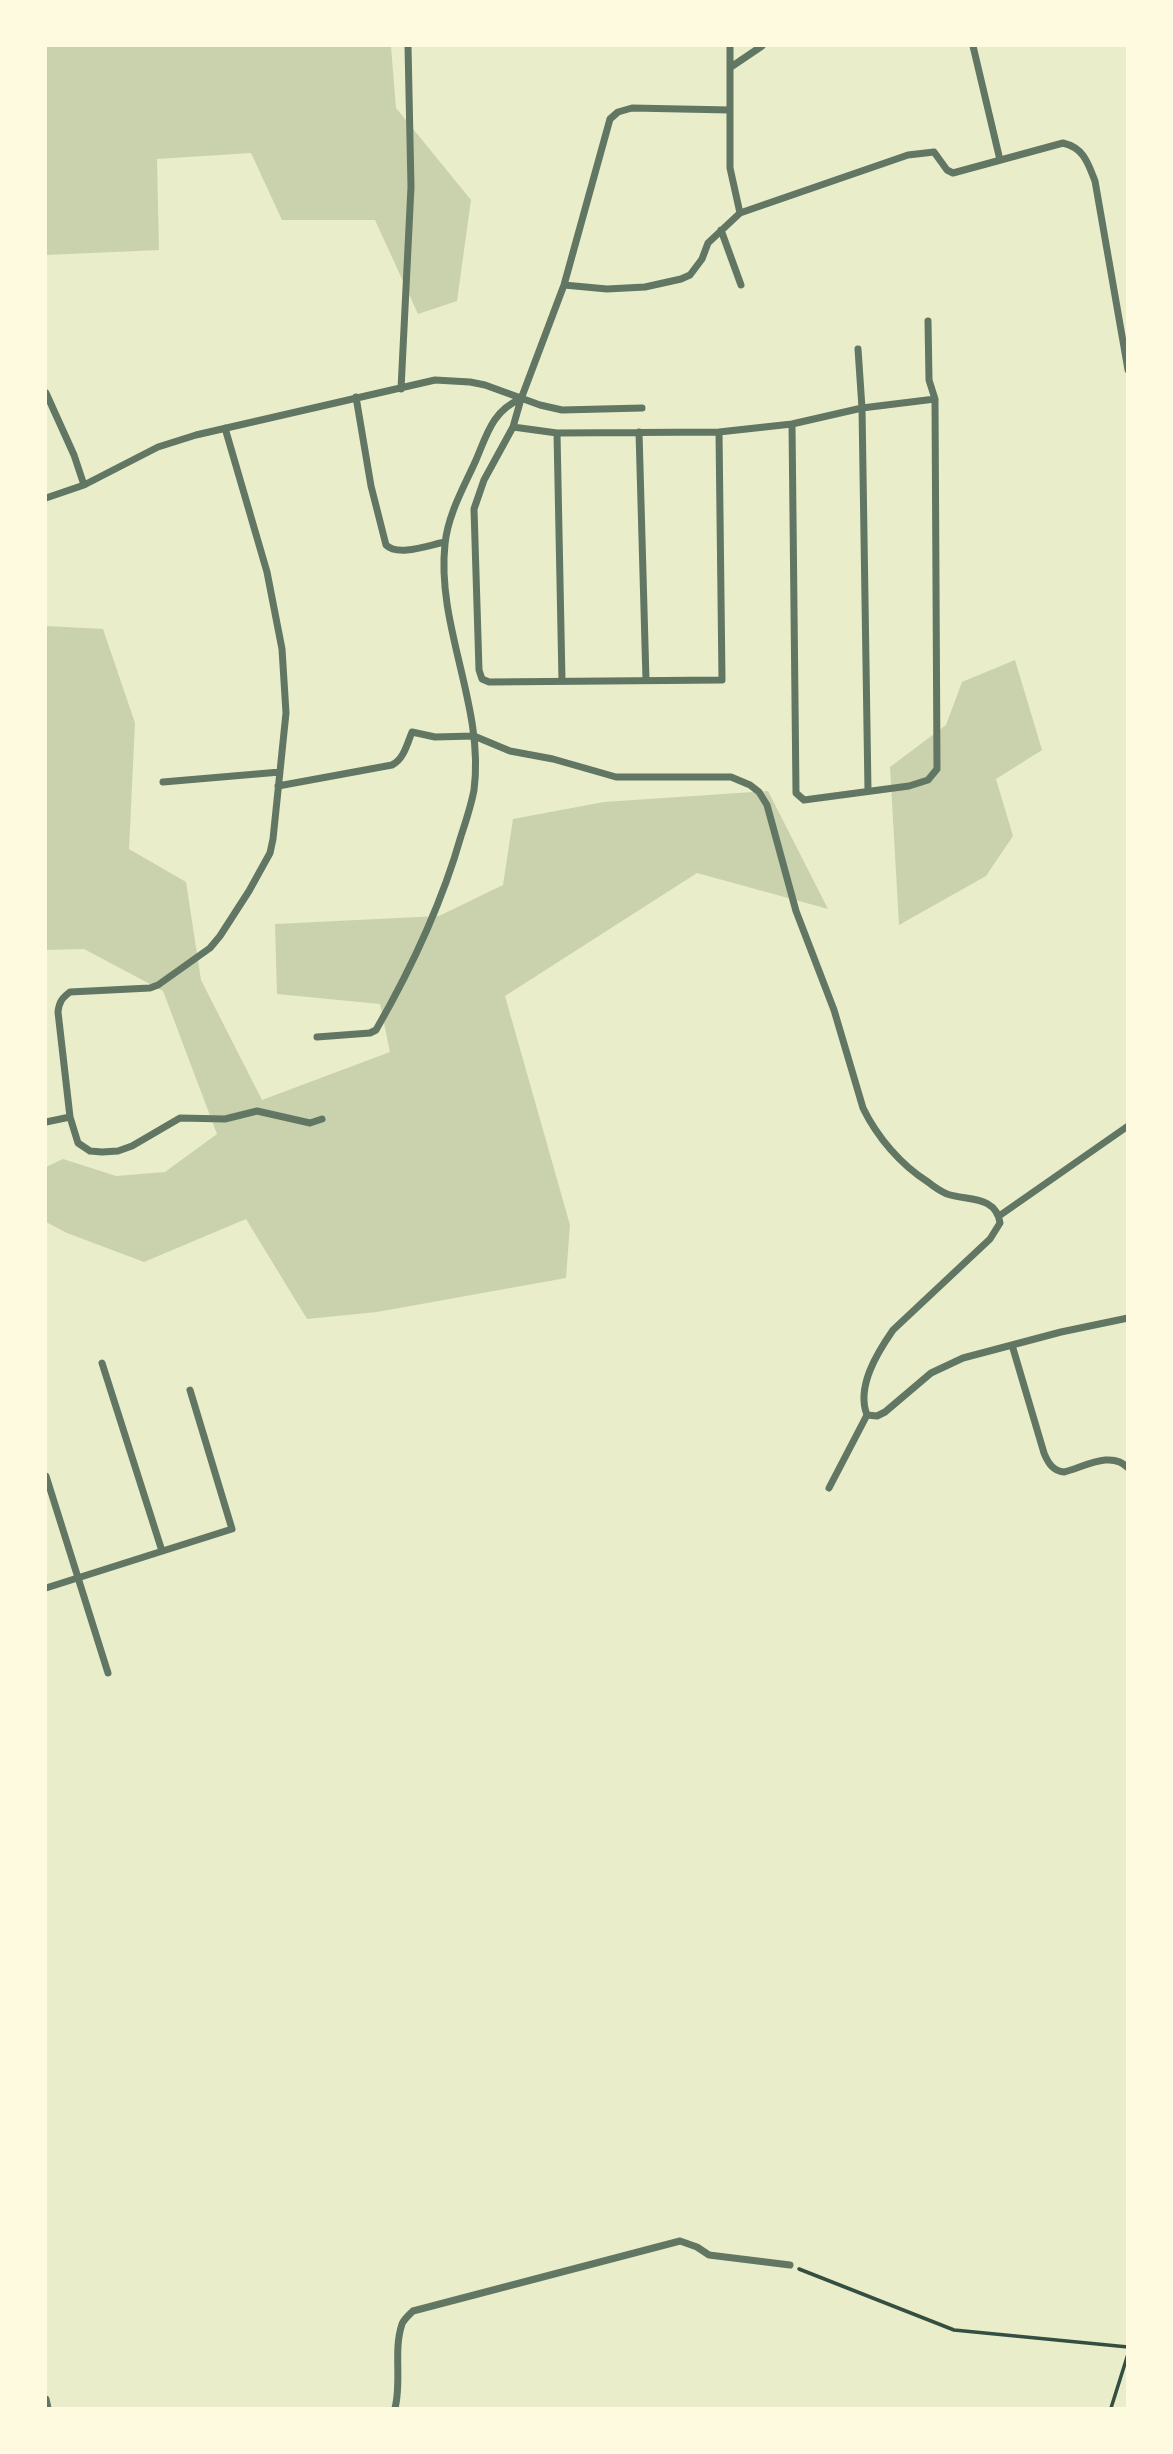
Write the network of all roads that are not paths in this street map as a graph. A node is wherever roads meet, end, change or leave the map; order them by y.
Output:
1 (408, 46) edge
2 (730, 46) edge
3 (762, 46) edge
4 (973, 46) edge
5 (731, 67) junction
6 (730, 110) junction
7 (1000, 160) junction
8 (740, 213) junction
9 (721, 230) junction
10 (564, 285) junction
11 (741, 285) dead end
12 (928, 321) dead end
13 (858, 349) dead end
14 (1128, 370) edge
15 (401, 389) junction
16 (46, 393) edge
17 (356, 397) junction
18 (521, 399) junction
19 (935, 399) junction
20 (642, 408) dead end
21 (862, 408) junction
22 (792, 424) junction
23 (513, 427) junction
24 (225, 428) junction
25 (639, 432) junction
26 (719, 432) junction
27 (557, 433) junction
28 (84, 485) junction
29 (46, 498) edge
30 (445, 542) junction
31 (646, 680) junction
32 (562, 681) junction
33 (474, 736) junction
34 (281, 772) junction
35 (163, 782) dead end
36 (278, 786) junction
37 (868, 792) junction
38 (317, 1037) dead end
39 (70, 1117) junction
40 (322, 1119) dead end
41 (46, 1122) edge
42 (1128, 1126) edge
43 (999, 1216) junction
44 (1128, 1318) edge
45 (1012, 1345) junction
46 (102, 1363) dead end
47 (190, 1390) dead end
48 (867, 1415) junction
49 (1128, 1468) edge
50 (46, 1476) edge
51 (829, 1488) dead end
52 (162, 1551) junction
53 (78, 1578) junction
54 (46, 1588) edge
55 (108, 1673) dead end
56 (790, 2265) road end
57 (46, 2399) edge
58 (48, 2409) edge
59 (395, 2409) edge

1 - 15 street
2 - 5 street
3 - 5 street
4 - 7 street
5 - 6 street
6 - 8 street
6 - 10 street
7 - 8 street
7 - 14 street
8 - 9 street
9 - 10 street
9 - 11 street
10 - 18 street
12 - 19 street
13 - 21 street
15 - 17 street
15 - 18 street
16 - 28 street
17 - 24 street
17 - 30 street
18 - 20 street
18 - 23 street
18 - 30 street
19 - 21 street
19 - 37 street
21 - 22 street
21 - 37 street
22 - 26 street
22 - 37 street
23 - 27 street
23 - 32 street
24 - 28 street
24 - 34 street
25 - 26 street
25 - 27 street
25 - 31 street
26 - 31 street
27 - 32 street
28 - 29 street
30 - 33 street
31 - 32 street
33 - 36 street
33 - 38 street
33 - 43 street
34 - 35 street
34 - 36 street
36 - 39 street
39 - 40 street
39 - 41 street
42 - 43 street
43 - 48 street
44 - 45 street
45 - 48 street
45 - 49 street
46 - 52 street
47 - 52 street
48 - 51 street
50 - 53 street
52 - 53 street
53 - 54 street
53 - 55 street
56 - 59 street
57 - 58 street

